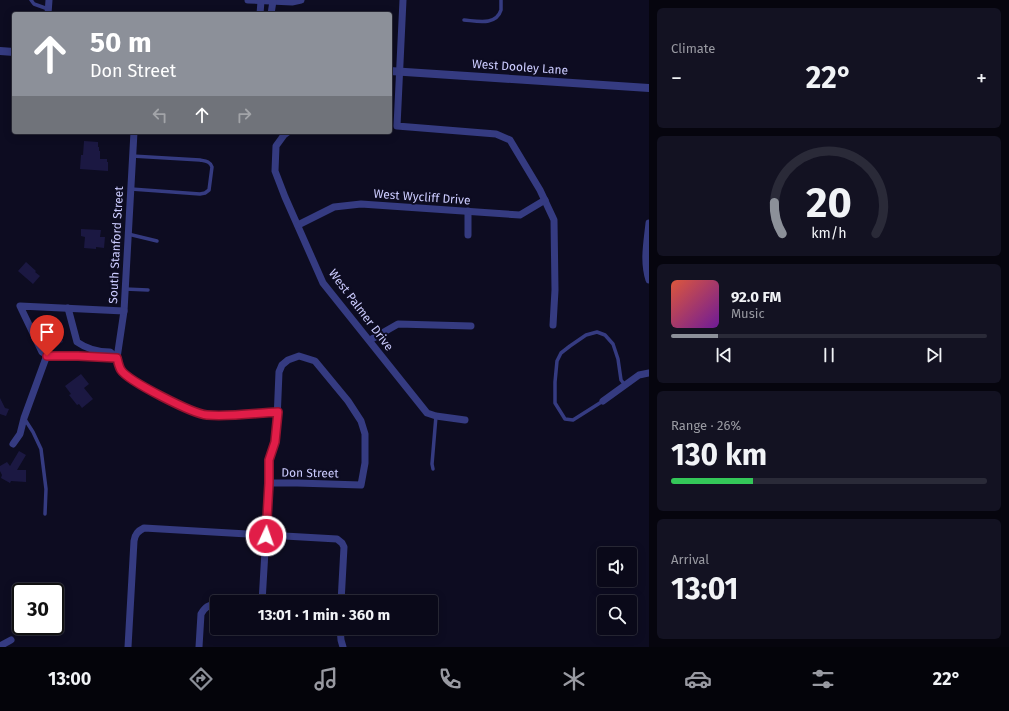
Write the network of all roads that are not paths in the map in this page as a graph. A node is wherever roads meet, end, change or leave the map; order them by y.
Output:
1 (31, 0) edge
2 (49, 0) edge
3 (248, 0) edge
4 (301, 0) edge
5 (403, 0) edge
6 (501, 0) edge
7 (261, 1) junction
8 (272, 1) junction
9 (48, 11) edge
10 (260, 12) edge
11 (272, 12) edge
12 (464, 20) dead end
13 (0, 51) edge
14 (12, 52) edge
15 (392, 71) edge
16 (400, 71) junction
17 (649, 88) edge
18 (394, 126) edge
19 (134, 134) edge
20 (285, 134) edge
21 (132, 156) junction
22 (130, 189) junction
23 (544, 200) junction
24 (468, 211) junction
25 (649, 223) edge
26 (298, 225) junction
27 (128, 234) junction
28 (468, 235) dead end
29 (157, 241) dead end
30 (649, 280) edge
31 (125, 289) junction
32 (148, 290) dead end
33 (68, 308) junction
34 (124, 311) junction
35 (553, 324) dead end
36 (471, 326) dead end
37 (370, 340) junction
38 (47, 356) junction
39 (117, 358) junction
40 (649, 373) edge
41 (625, 385) junction
42 (604, 401) joint
43 (278, 412) junction
44 (436, 416) junction
45 (24, 418) junction
46 (465, 420) dead end
47 (13, 444) dead end
48 (433, 469) dead end
49 (269, 483) junction
50 (45, 514) dead end
51 (266, 536) junction
52 (262, 595) edge
53 (341, 595) edge
54 (210, 605) edge
55 (341, 635) edge
56 (11, 640) dead end
57 (0, 646) edge
58 (128, 647) edge
59 (199, 647) edge
60 (342, 647) edge

1 - 9 lane
2 - 9 street
3 - 7 street
4 - 8 street
5 - 16 street
6 - 12 lane
7 - 8 street
7 - 10 street
8 - 11 street
13 - 14 street
15 - 16 street, West Dooley Lane
16 - 17 street, West Dooley Lane
16 - 18 street
18 - 23 street
19 - 21 street, South Stanford Street
20 - 26 street, West Palmer Drive
21 - 22 street, South Stanford Street
21 - 22 lane
22 - 27 street, South Stanford Street
23 - 24 street, West Wycliff Drive
23 - 35 street
24 - 26 street, West Wycliff Drive
24 - 28 street
25 - 30 street
26 - 37 street, West Palmer Drive
27 - 29 lane
27 - 31 street, South Stanford Street
31 - 32 lane
31 - 34 street, South Stanford Street
33 - 34 street
33 - 38 street
33 - 39 street
34 - 39 street, South Stanford Street
36 - 37 street
37 - 44 street, West Palmer Drive
38 - 39 street
38 - 45 street
39 - 43 street
40 - 41 street
41 - 42 street
41 - 42 lane
43 - 49 street, Don Street
43 - 49 street, Don Street
44 - 46 street
44 - 48 lane
45 - 47 street
45 - 50 lane
49 - 51 street
51 - 52 street
51 - 53 street
51 - 58 street
54 - 59 street
55 - 60 street
56 - 57 street

